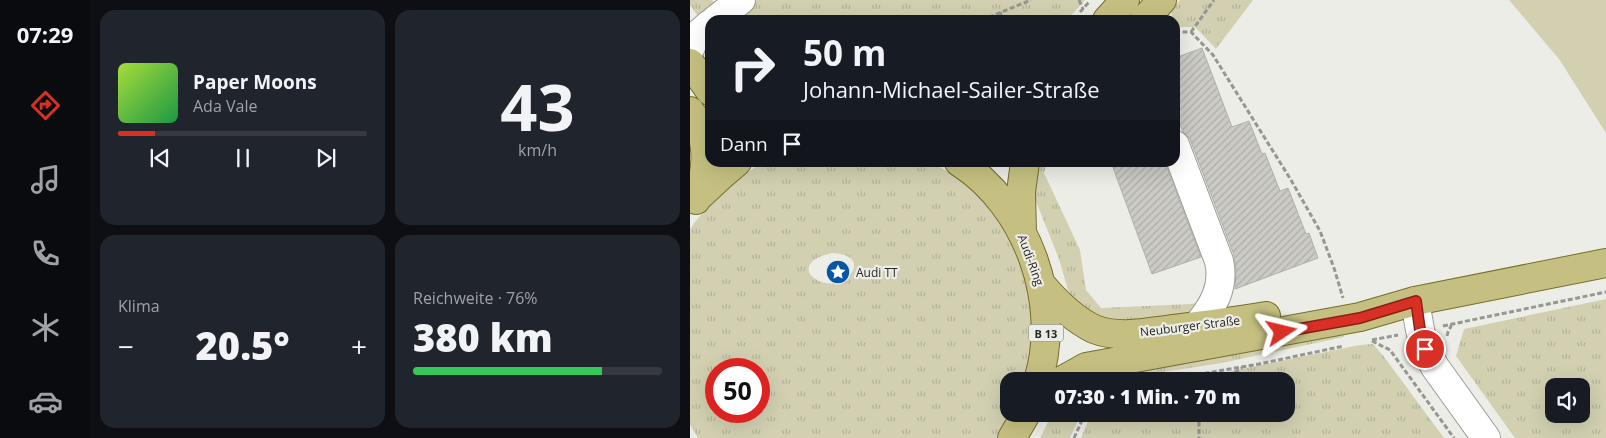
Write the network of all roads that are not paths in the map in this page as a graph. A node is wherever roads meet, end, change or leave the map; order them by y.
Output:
1 (741, 0) edge
2 (1125, 0) edge
3 (1162, 0) edge
4 (731, 15) edge
5 (1112, 15) edge
6 (1148, 15) edge
7 (690, 111) edge
8 (705, 153) edge
9 (1180, 158) edge
10 (705, 167) edge
11 (732, 167) edge
12 (965, 167) edge
13 (1024, 167) edge
14 (693, 203) edge
15 (1022, 233) junction
16 (1606, 263) edge
17 (1041, 284) junction
18 (1416, 301) junction
19 (1345, 312) junction
20 (1196, 326) junction
21 (1040, 372) edge
22 (1077, 372) edge
23 (1021, 422) edge
24 (1012, 438) edge
25 (1486, 438) edge

1 - 4 street
2 - 5 main road
3 - 6 main road
7 - 8 main road
9 - 20 street
10 - 14 main road
11 - 14 main road
12 - 15 main road, Audi-Ring / B 13
13 - 15 main road
15 - 17 main road, Audi-Ring / B 13
16 - 18 main road, Neuburger Straße / B 13
17 - 20 main road, Neuburger Straße / B 13
17 - 21 main road, Audi-Ring / B 13
18 - 19 main road, Neuburger Straße / B 13
18 - 25 street
19 - 20 main road, Neuburger Straße / B 13
19 - 22 main road, Neuburger Straße / B 13
23 - 24 main road

